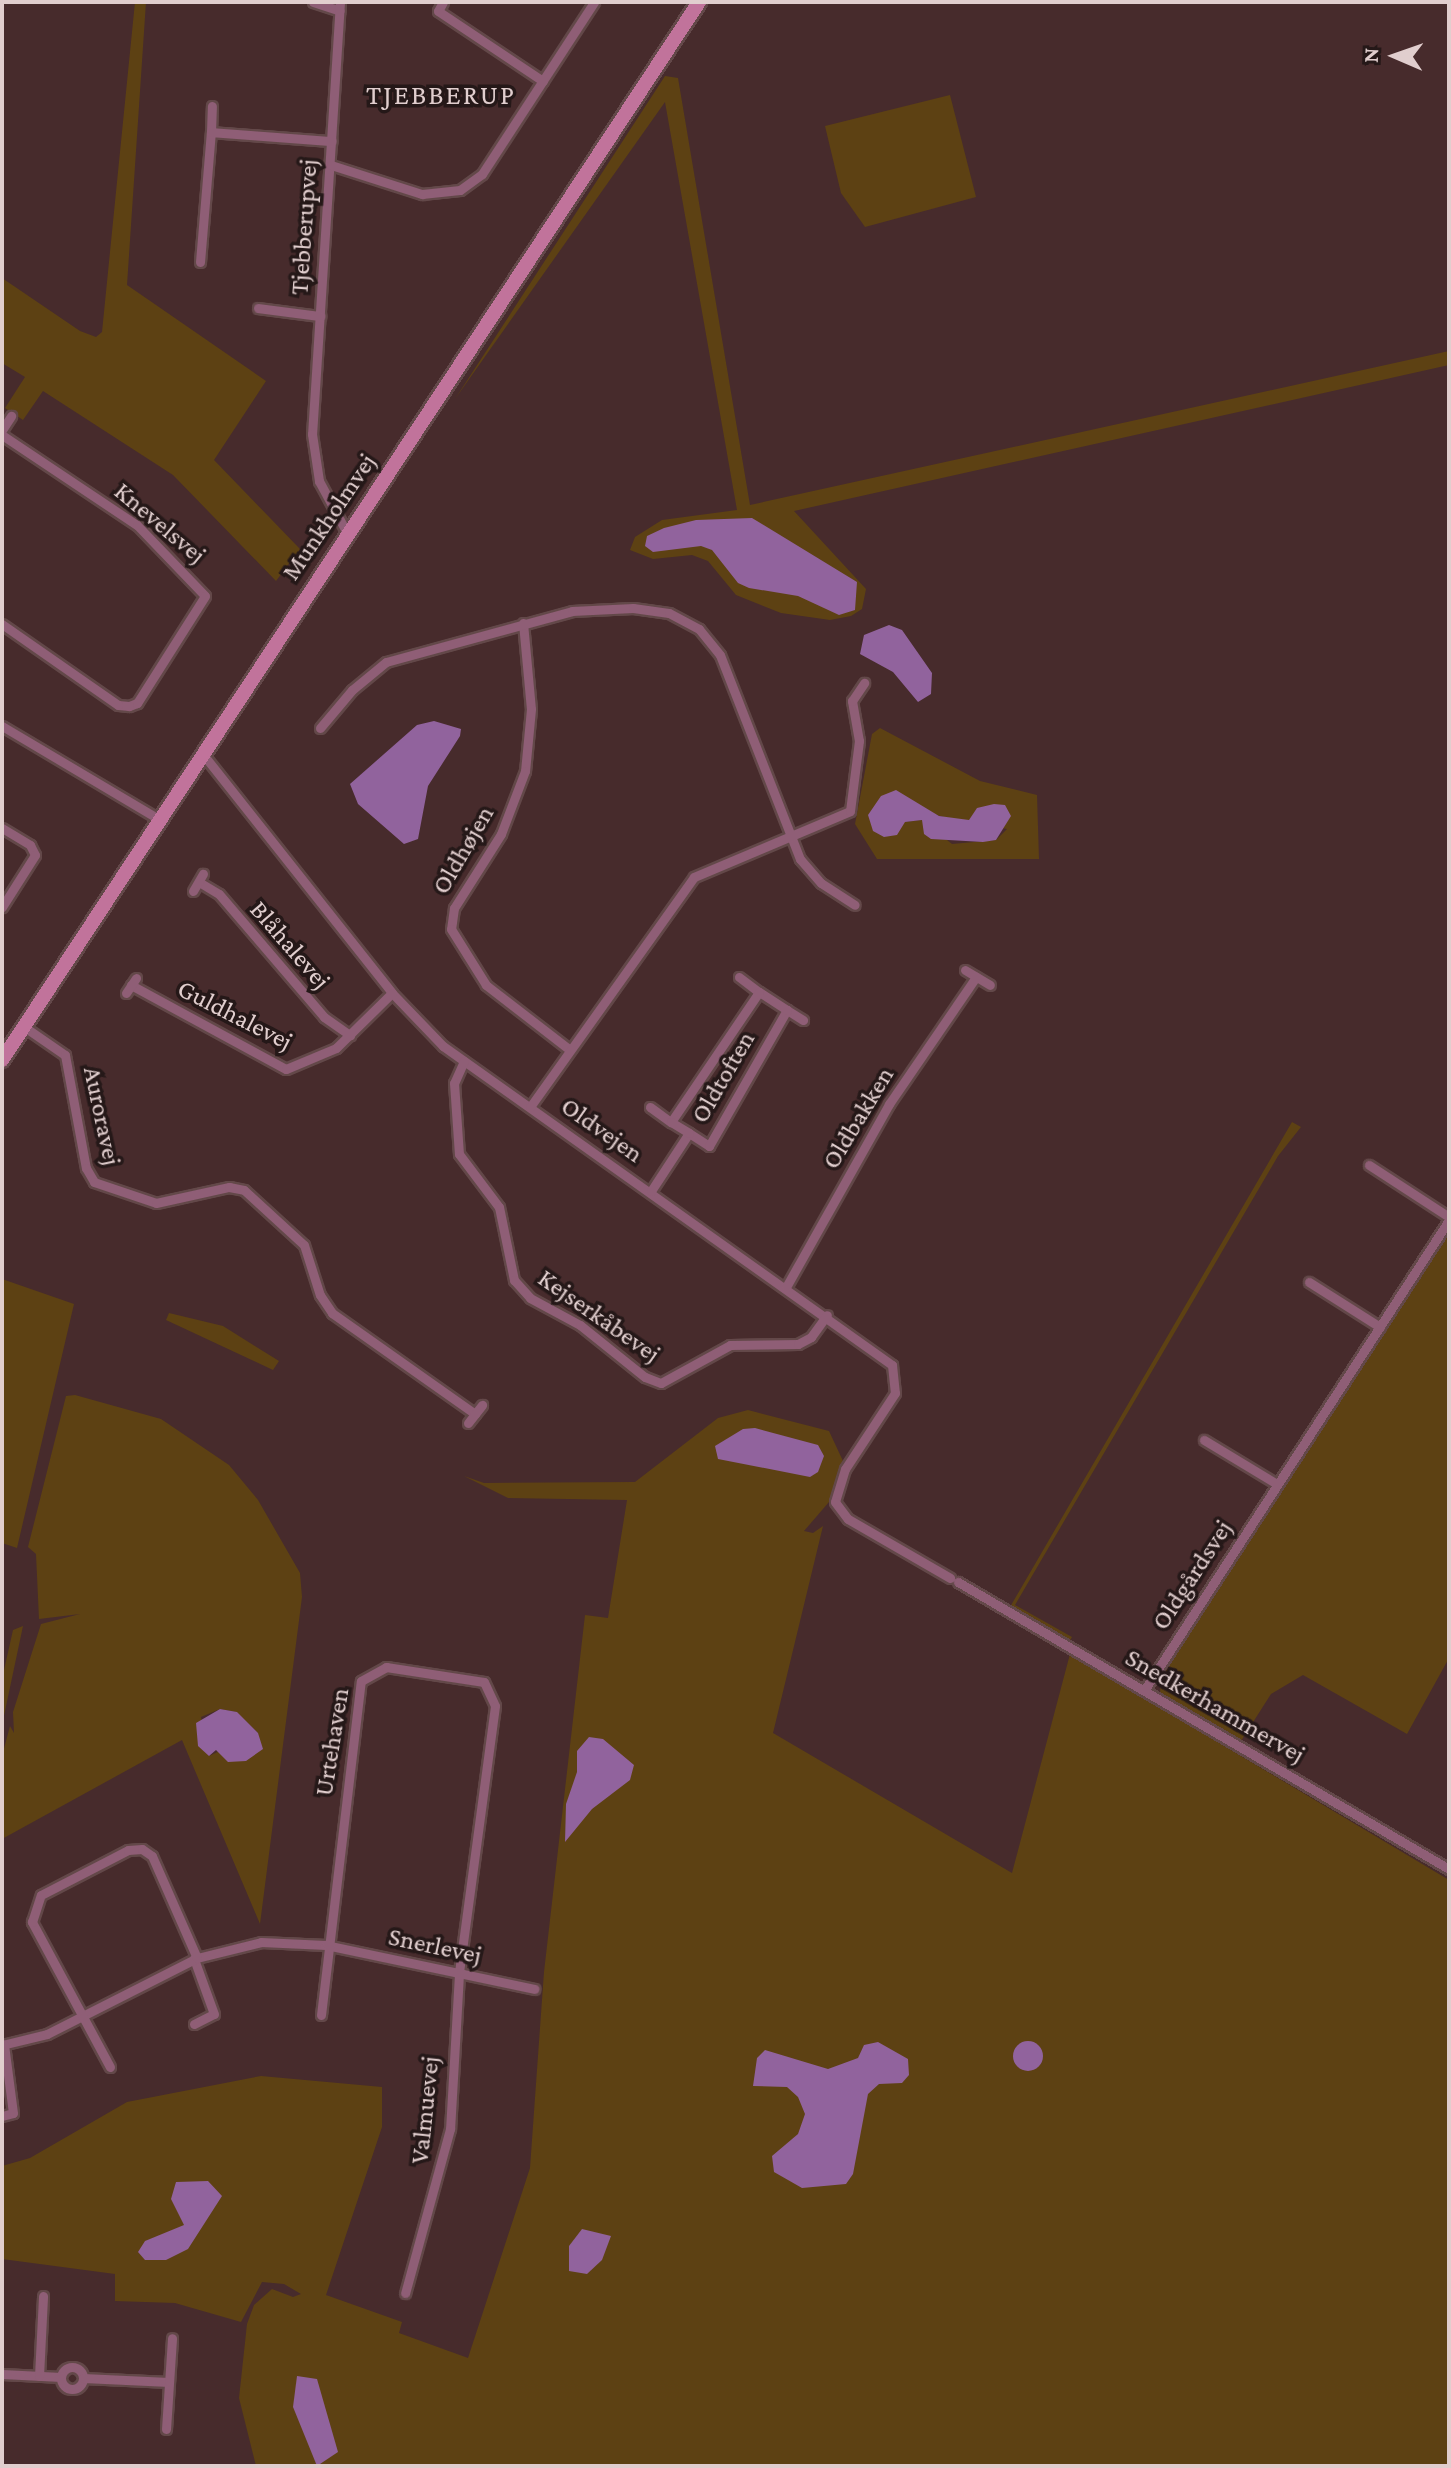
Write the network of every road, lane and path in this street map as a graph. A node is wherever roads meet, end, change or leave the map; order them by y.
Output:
1 (313, 2) edge
2 (443, 2) edge
3 (594, 2) edge
4 (699, 2) edge
5 (340, 6) edge
6 (543, 81) junction
7 (212, 106) dead end
8 (211, 132) junction
9 (332, 141) junction
10 (331, 165) junction
11 (200, 262) dead end
12 (258, 308) dead end
13 (320, 316) junction
14 (11, 416) dead end
15 (2, 433) edge
16 (347, 533) junction
17 (523, 623) junction
18 (2, 624) edge
19 (864, 683) dead end
20 (2, 726) edge
21 (320, 728) dead end
22 (202, 753) junction
23 (157, 818) junction
24 (2, 828) edge
25 (788, 837) junction
26 (198, 882) dead end
27 (855, 905) dead end
28 (2, 907) edge
29 (965, 970) dead end
30 (739, 977) dead end
31 (976, 977) junction
32 (131, 985) dead end
33 (990, 985) dead end
34 (759, 992) junction
35 (392, 993) junction
36 (787, 1010) junction
37 (803, 1020) dead end
38 (23, 1026) junction
39 (350, 1035) junction
40 (570, 1050) junction
41 (2, 1060) edge
42 (464, 1061) junction
43 (530, 1107) junction
44 (650, 1107) dead end
45 (671, 1122) junction
46 (689, 1133) junction
47 (1369, 1165) dead end
48 (651, 1191) junction
49 (1449, 1218) edge
50 (1309, 1282) dead end
51 (786, 1287) junction
52 (827, 1315) junction
53 (1380, 1327) junction
54 (482, 1405) dead end
55 (475, 1414) junction
56 (468, 1423) dead end
57 (1204, 1440) dead end
58 (1277, 1484) junction
59 (855, 1524) joint
60 (1145, 1689) junction
61 (1449, 1869) edge
62 (326, 1945) junction
63 (196, 1959) junction
64 (459, 1974) junction
65 (534, 1989) dead end
66 (321, 2015) dead end
67 (83, 2017) junction
68 (194, 2024) dead end
69 (3, 2045) edge
70 (110, 2067) dead end
71 (2, 2116) edge
72 (405, 2293) dead end
73 (43, 2296) dead end
74 (172, 2338) dead end
75 (2, 2374) edge
76 (39, 2376) junction
77 (61, 2377) junction
78 (83, 2378) junction
79 (169, 2382) junction
80 (166, 2429) dead end

1 - 5 street, Tjebberupvej
2 - 6 street
3 - 6 street
4 - 16 street, Munkholmvej
5 - 9 street, Tjebberupvej
6 - 10 street
7 - 8 street
8 - 9 street, Tjebberupvej
8 - 11 street
9 - 10 street, Tjebberupvej
10 - 13 street, Tjebberupvej
12 - 13 street, Tjebberupvej
13 - 16 street, Tjebberupvej
14 - 15 street
15 - 18 street, Knevelsvej
16 - 22 street, Munkholmvej
17 - 21 street
17 - 25 street
17 - 40 street, Oldhøjen
19 - 25 street
20 - 23 street
22 - 23 street, Munkholmvej
22 - 35 street, Oldvejen
23 - 38 street, Munkholmvej
24 - 28 street
25 - 27 street
25 - 40 street
26 - 39 street, Blåhalevej
29 - 31 street
30 - 34 street
31 - 33 street
31 - 51 street, Oldbakken
32 - 39 street, Guldhalevej
34 - 36 street
34 - 45 street, Oldtoften
35 - 39 street, Guldhalevej
35 - 42 street, Oldvejen
36 - 37 street
36 - 46 street, Oldtoften
38 - 41 street, Munkholmvej
38 - 55 street, Auroravej
40 - 43 street
42 - 43 street, Oldvejen
42 - 52 street, Kejserkåbevej
43 - 48 street, Oldvejen
44 - 45 street
45 - 46 street, Oldtoften
46 - 48 street, Oldtoften
47 - 49 street, Oldgårdsvej
48 - 51 street, Oldvejen
49 - 53 street, Oldgårdsvej
50 - 53 street
51 - 52 street, Oldvejen
52 - 59 street, Oldvejen
53 - 58 street, Oldgårdsvej
54 - 55 street
55 - 56 street
57 - 58 street
58 - 60 street, Oldgårdsvej
59 - 60 street, Snedkerhammervej
60 - 61 street, Snedkerhammervej
62 - 63 street, Snerlevej
62 - 64 street, Snerlevej
62 - 64 street, Urtehaven
62 - 66 street
63 - 67 street, Snerlevej
63 - 67 street
63 - 68 street
64 - 65 street, Snerlevej
64 - 72 street, Valmuevej
67 - 69 street, Snerlevej
67 - 70 street
69 - 71 street, Snerlevej
73 - 76 street
74 - 79 street
75 - 76 street
76 - 77 street
77 - 78 street
77 - 78 street
78 - 79 street
79 - 80 street

